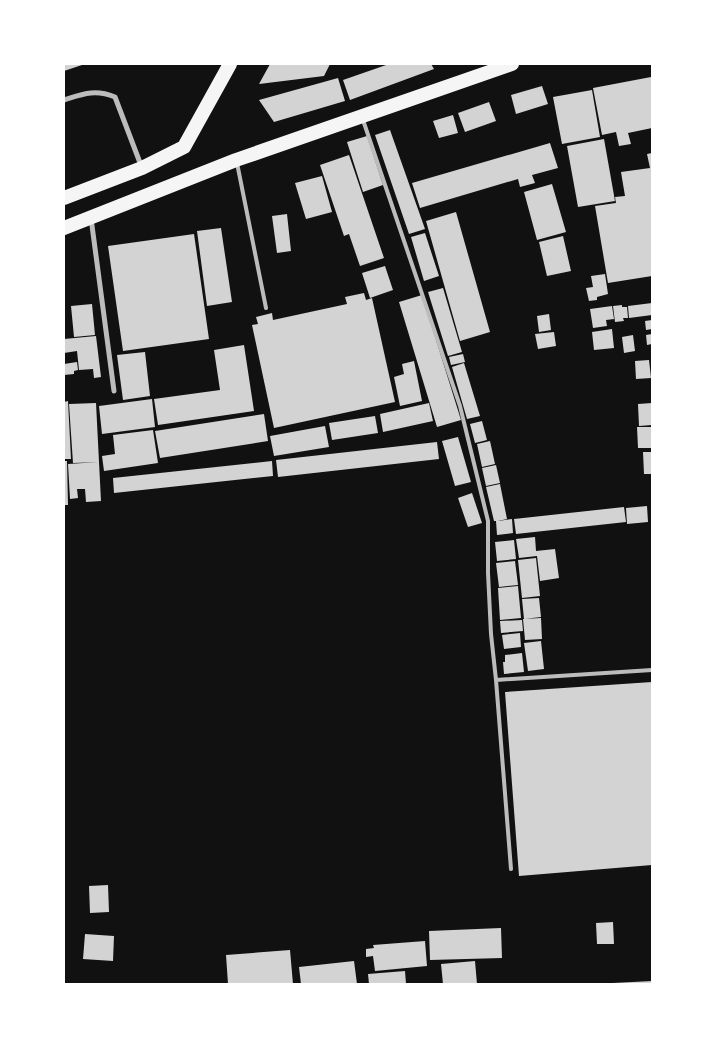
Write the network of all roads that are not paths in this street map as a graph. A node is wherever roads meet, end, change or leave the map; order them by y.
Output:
1 (230, 64) edge
2 (512, 64) edge
3 (64, 100) edge
4 (361, 115) junction
5 (236, 160) junction
6 (142, 168) junction
7 (64, 198) edge
8 (91, 217) junction
9 (64, 228) edge
10 (266, 308) dead end
11 (114, 391) dead end
12 (652, 670) edge
13 (496, 680) junction
14 (511, 869) dead end

1 - 6 highway
2 - 4 highway
3 - 6 street
4 - 5 highway
4 - 13 lane
5 - 8 highway
5 - 10 lane
6 - 7 highway
8 - 9 highway
8 - 11 street
12 - 13 lane
13 - 14 lane

